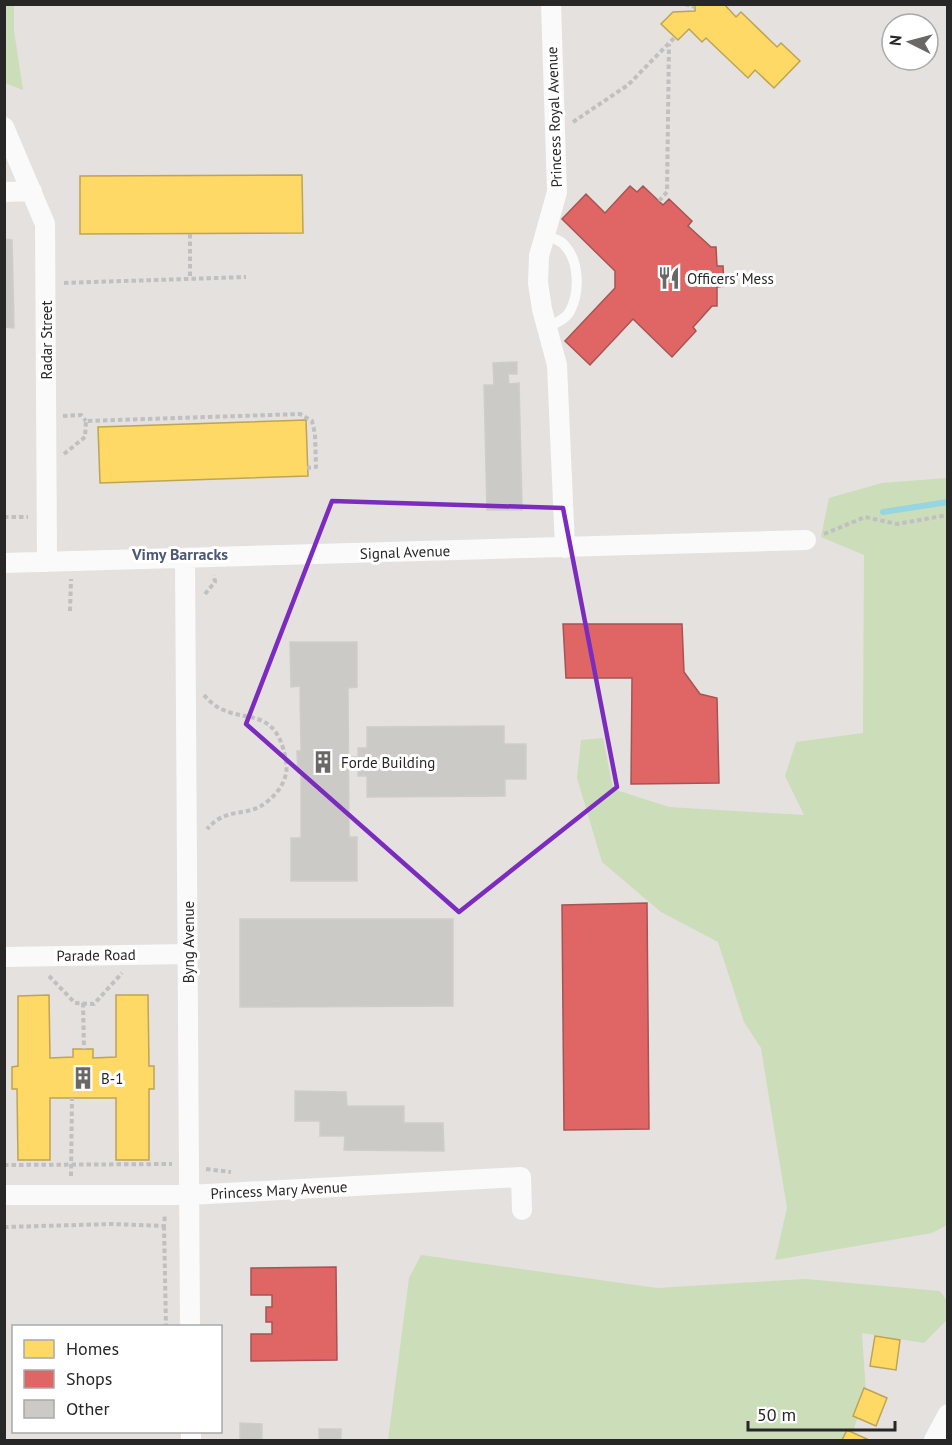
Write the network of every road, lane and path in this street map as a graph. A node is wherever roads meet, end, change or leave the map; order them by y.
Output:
1 (551, 4) edge
2 (685, 4) edge
3 (695, 6) dead end
4 (675, 37) dead end
5 (669, 44) junction
6 (4, 128) edge
7 (555, 135) junction
8 (32, 191) junction
9 (4, 192) edge
10 (659, 201) dead end
11 (190, 234) dead end
12 (545, 236) junction
13 (246, 277) dead end
14 (190, 279) junction
15 (57, 283) dead end
16 (548, 327) junction
17 (59, 405) dead end
18 (86, 421) junction
19 (60, 447) dead end
20 (307, 468) dead end
21 (948, 515) edge
22 (806, 540) joint
23 (566, 548) junction
24 (185, 558) junction
25 (47, 561) junction
26 (4, 563) edge
27 (188, 954) junction
28 (4, 957) edge
29 (129, 965) dead end
30 (47, 974) dead end
31 (83, 1003) junction
32 (84, 1049) dead end
33 (72, 1098) dead end
34 (170, 1153) dead end
35 (4, 1165) edge
36 (71, 1165) junction
37 (180, 1165) junction
38 (232, 1173) dead end
39 (4, 1195) edge
40 (71, 1195) junction
41 (166, 1195) junction
42 (189, 1195) junction
43 (522, 1210) dead end
44 (164, 1226) junction
45 (4, 1227) edge
46 (166, 1325) edge
47 (190, 1325) edge
48 (948, 1414) edge
49 (934, 1440) edge

1 - 7 street, Princess Royal Avenue
2 - 3 path
4 - 5 path
5 - 7 path
5 - 10 path
6 - 8 street, Radar Street
7 - 12 street, Princess Royal Avenue
8 - 9 street
8 - 25 street, Radar Street
11 - 14 path
12 - 16 street, Princess Royal Avenue
12 - 16 lane
13 - 14 path
14 - 15 path
16 - 23 street, Princess Royal Avenue
17 - 18 path
18 - 19 path
18 - 20 path
21 - 22 path
22 - 23 street, Signal Avenue
23 - 24 street, Signal Avenue
24 - 25 street, Signal Avenue
24 - 27 street, Byng Avenue
25 - 26 street, Signal Avenue
27 - 28 street, Parade Road
27 - 37 street, Byng Avenue
29 - 31 path
30 - 31 path
31 - 32 path
33 - 36 path
34 - 37 path
35 - 36 path
36 - 37 path
36 - 40 path
37 - 38 path
37 - 41 path
37 - 42 street, Byng Avenue
39 - 40 street, Princess Mary Avenue
40 - 41 street, Princess Mary Avenue
41 - 42 street, Princess Mary Avenue
41 - 44 path
42 - 43 street, Princess Mary Avenue
42 - 47 street, Byng Avenue
44 - 45 path
44 - 46 path
48 - 49 street

